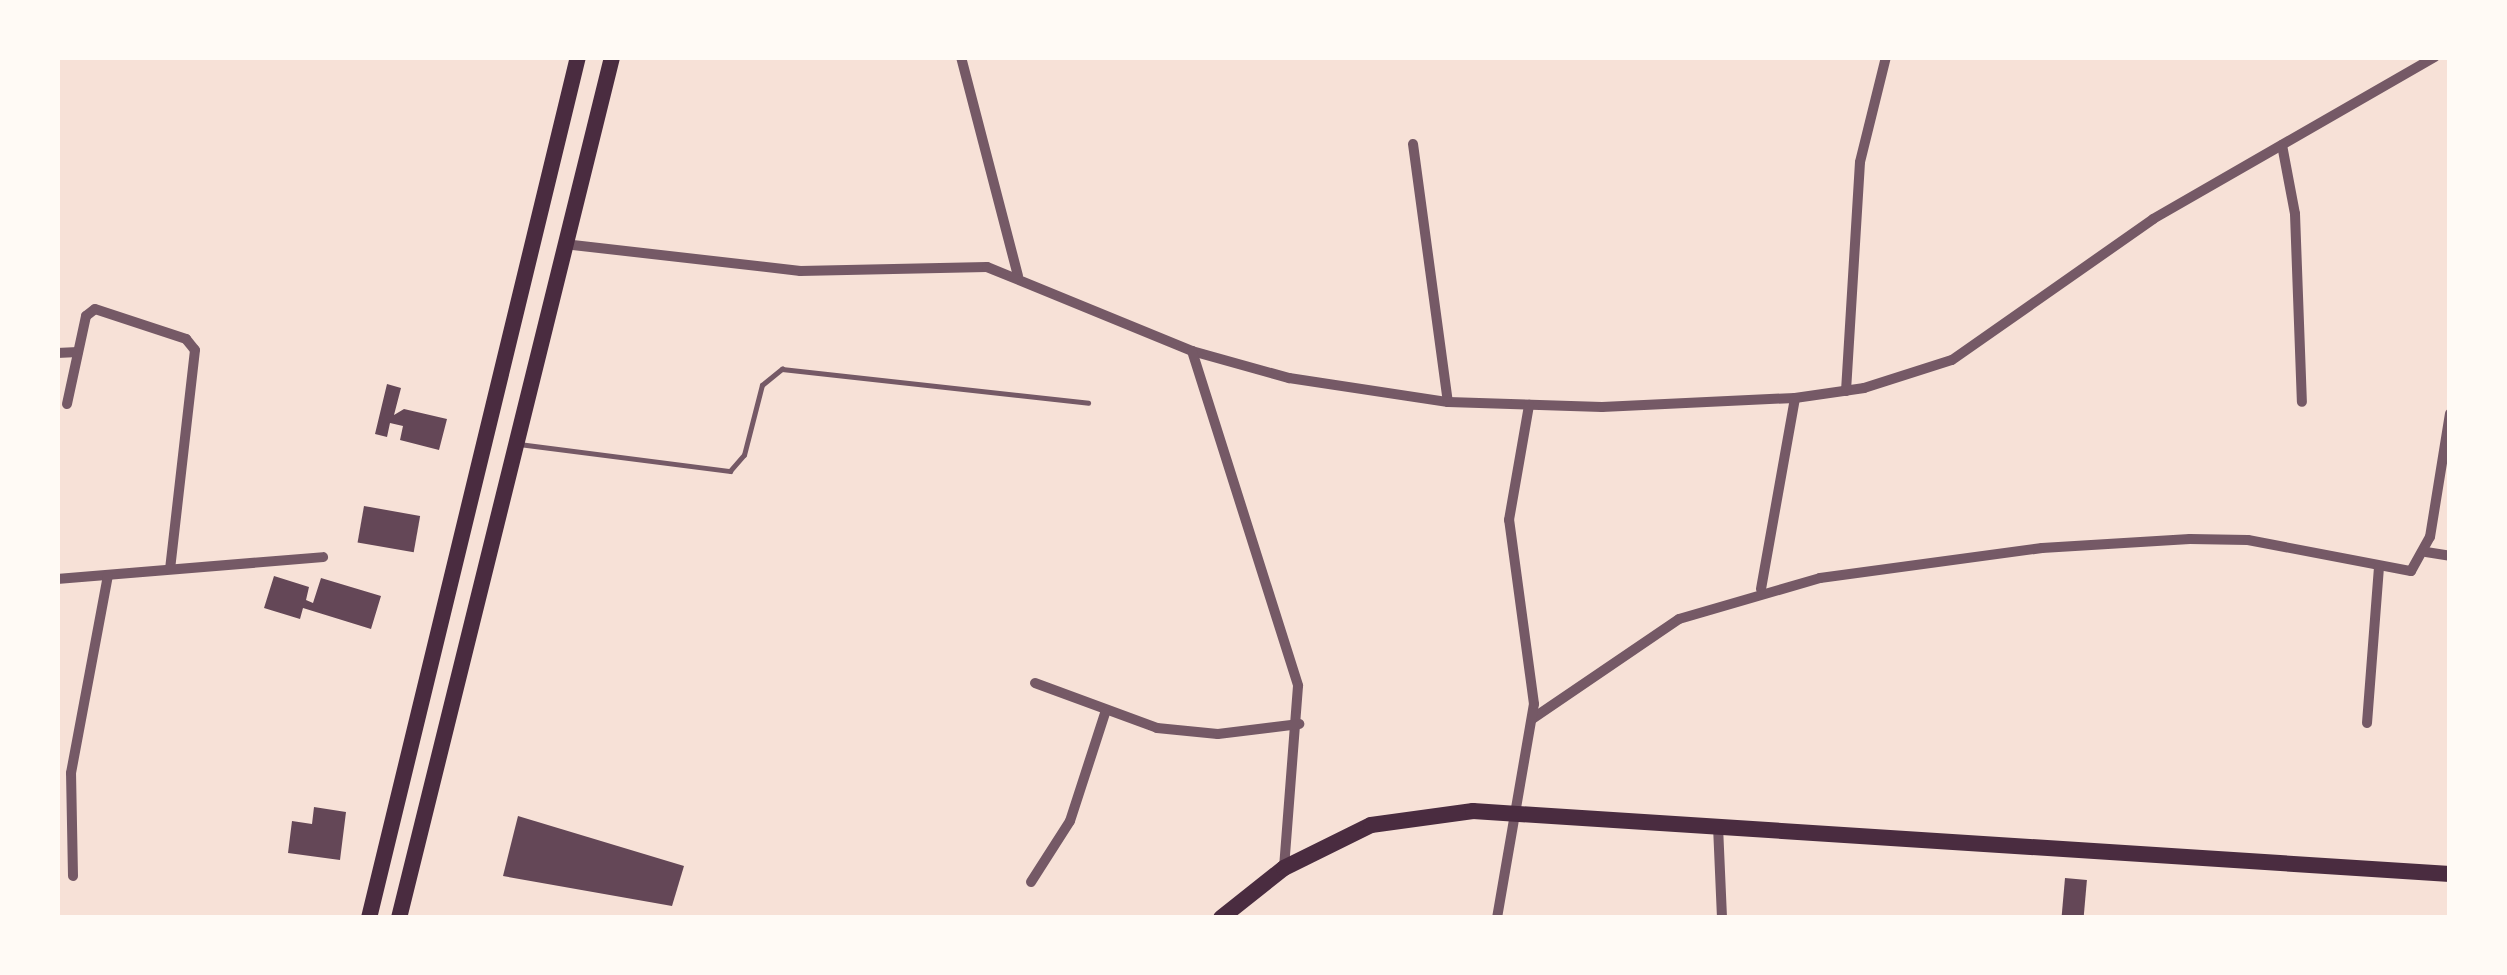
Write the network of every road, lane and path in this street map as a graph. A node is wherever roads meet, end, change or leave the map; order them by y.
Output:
1 (578, 57) edge
2 (612, 57) edge
3 (961, 57) edge
4 (1886, 57) edge
5 (2435, 57) edge
6 (1414, 144) dead end
7 (2282, 145) junction
8 (562, 244) junction
9 (1018, 276) junction
10 (1192, 351) junction
11 (78, 352) junction
12 (57, 353) edge
13 (1846, 391) junction
14 (1795, 398) junction
15 (1448, 402) junction
16 (2302, 402) dead end
17 (67, 404) dead end
18 (1088, 404) dead end
19 (1529, 405) junction
20 (2450, 414) edge
21 (514, 443) junction
22 (2426, 552) junction
23 (323, 556) dead end
24 (2450, 556) edge
25 (2379, 567) junction
26 (170, 569) junction
27 (108, 575) junction
28 (57, 580) edge
29 (1761, 589) junction
30 (1035, 683) dead end
31 (1106, 712) junction
32 (1532, 719) junction
33 (2367, 723) dead end
34 (1299, 724) junction
35 (1516, 811) junction
36 (1718, 826) junction
37 (1284, 868) junction
38 (2450, 874) edge
39 (73, 876) dead end
40 (1031, 882) dead end
41 (369, 918) edge
42 (399, 918) edge
43 (1221, 918) edge
44 (1497, 918) edge
45 (1721, 918) edge

1 - 41 highway
2 - 8 highway
3 - 9 street
4 - 13 street
5 - 7 street
6 - 15 street
7 - 13 street
7 - 16 street
8 - 9 street
8 - 21 highway
9 - 10 street
10 - 15 street
10 - 34 street
11 - 12 street
11 - 17 street
11 - 26 street
13 - 14 street
14 - 19 street
14 - 29 street
15 - 19 street
18 - 21 lane
19 - 32 street
20 - 22 street
21 - 42 highway
22 - 24 street
22 - 25 street
23 - 26 street
25 - 29 street
25 - 33 street
26 - 27 street
27 - 28 street
27 - 39 street
29 - 32 street
30 - 31 street
31 - 34 street
31 - 40 street
32 - 35 street
34 - 37 street
35 - 36 highway
35 - 37 highway
35 - 44 street
36 - 38 highway
36 - 45 street
37 - 43 highway

